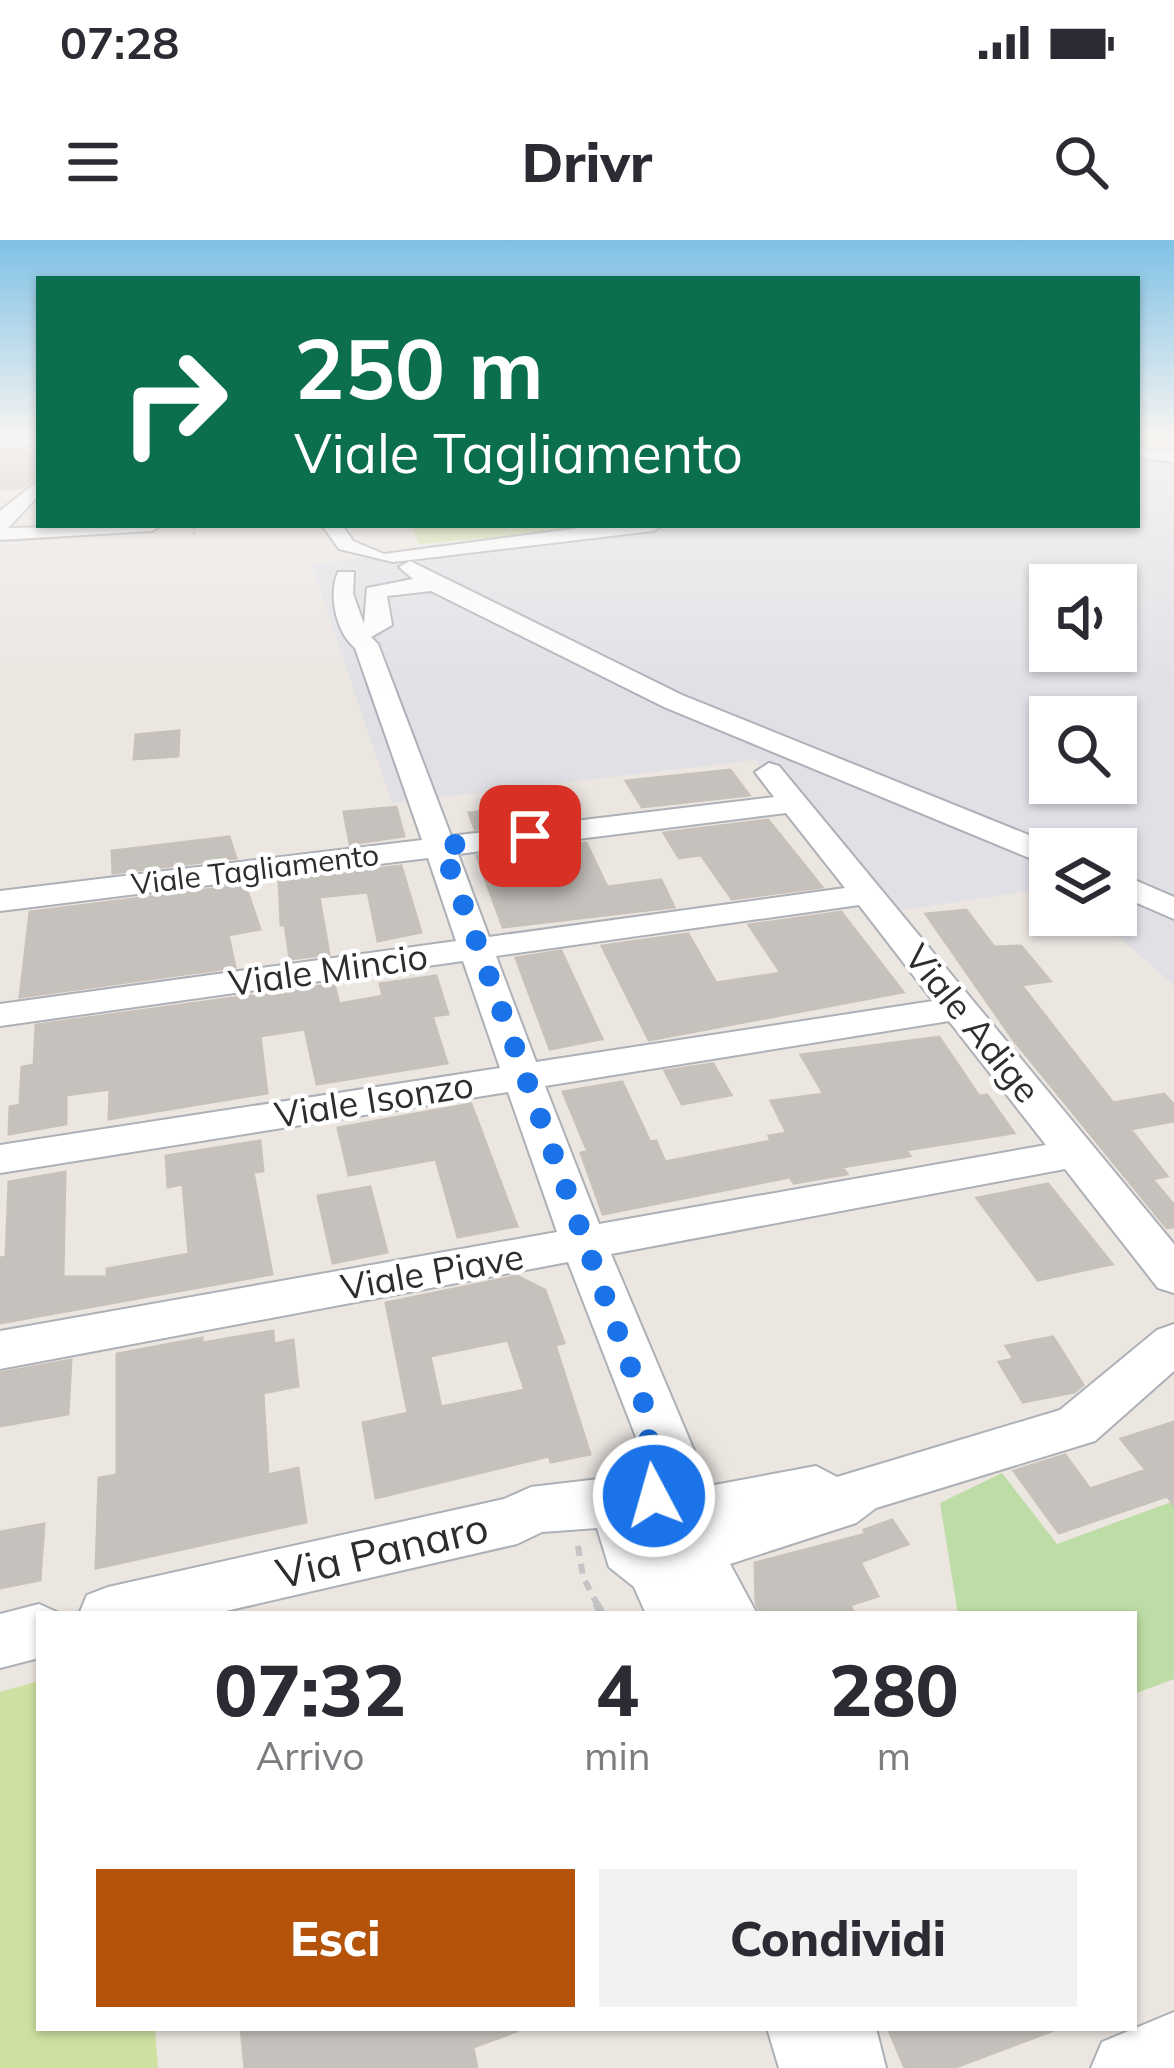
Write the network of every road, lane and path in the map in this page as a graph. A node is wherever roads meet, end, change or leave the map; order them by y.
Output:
1 (101, 528) edge
2 (194, 528) edge
3 (317, 528) edge
4 (334, 528) edge
5 (627, 528) edge
6 (0, 534) edge
7 (194, 535) dead end
8 (393, 566) junction
9 (345, 568) junction
10 (435, 586) junction
11 (367, 637) junction
12 (769, 772) dead end
13 (795, 803) junction
14 (442, 846) junction
15 (1029, 846) edge
16 (1137, 890) edge
17 (870, 894) junction
18 (0, 901) edge
19 (1169, 903) edge
20 (477, 948) junction
21 (961, 1008) junction
22 (0, 1015) edge
23 (525, 1075) junction
24 (1077, 1154) junction
25 (0, 1160) edge
26 (586, 1243) junction
27 (1174, 1276) edge
28 (0, 1350) edge
29 (1167, 1365) edge
30 (670, 1538) edge
31 (120, 1611) edge
32 (726, 1611) edge
33 (36, 1632) edge
34 (0, 1640) edge
35 (804, 2031) edge
36 (840, 2031) edge
37 (1174, 2049) edge
38 (816, 2068) edge
39 (849, 2068) edge
40 (1128, 2068) edge

1 - 6 street
2 - 7 path
3 - 9 street
4 - 8 street
5 - 8 street
8 - 9 street
8 - 10 street
8 - 11 street
9 - 11 street
10 - 11 street
10 - 15 street
11 - 14 street
12 - 13 street, Viale Adige
13 - 14 street, Viale Tagliamento
13 - 17 street, Viale Adige
14 - 18 street, Viale Tagliamento
14 - 20 street
16 - 19 street
17 - 20 street, Viale Mincio
17 - 21 street, Viale Adige
20 - 22 street, Viale Mincio
20 - 23 street
21 - 23 street, Viale Isonzo
21 - 24 street, Viale Adige
23 - 25 street, Viale Isonzo
23 - 26 street
24 - 26 street, Viale Piave
24 - 27 street, Viale Adige
26 - 28 street, Viale Piave
26 - 30 street
29 - 30 street
30 - 31 street, Via Panaro
30 - 32 street
33 - 34 street
35 - 38 street
36 - 39 street
37 - 40 street

